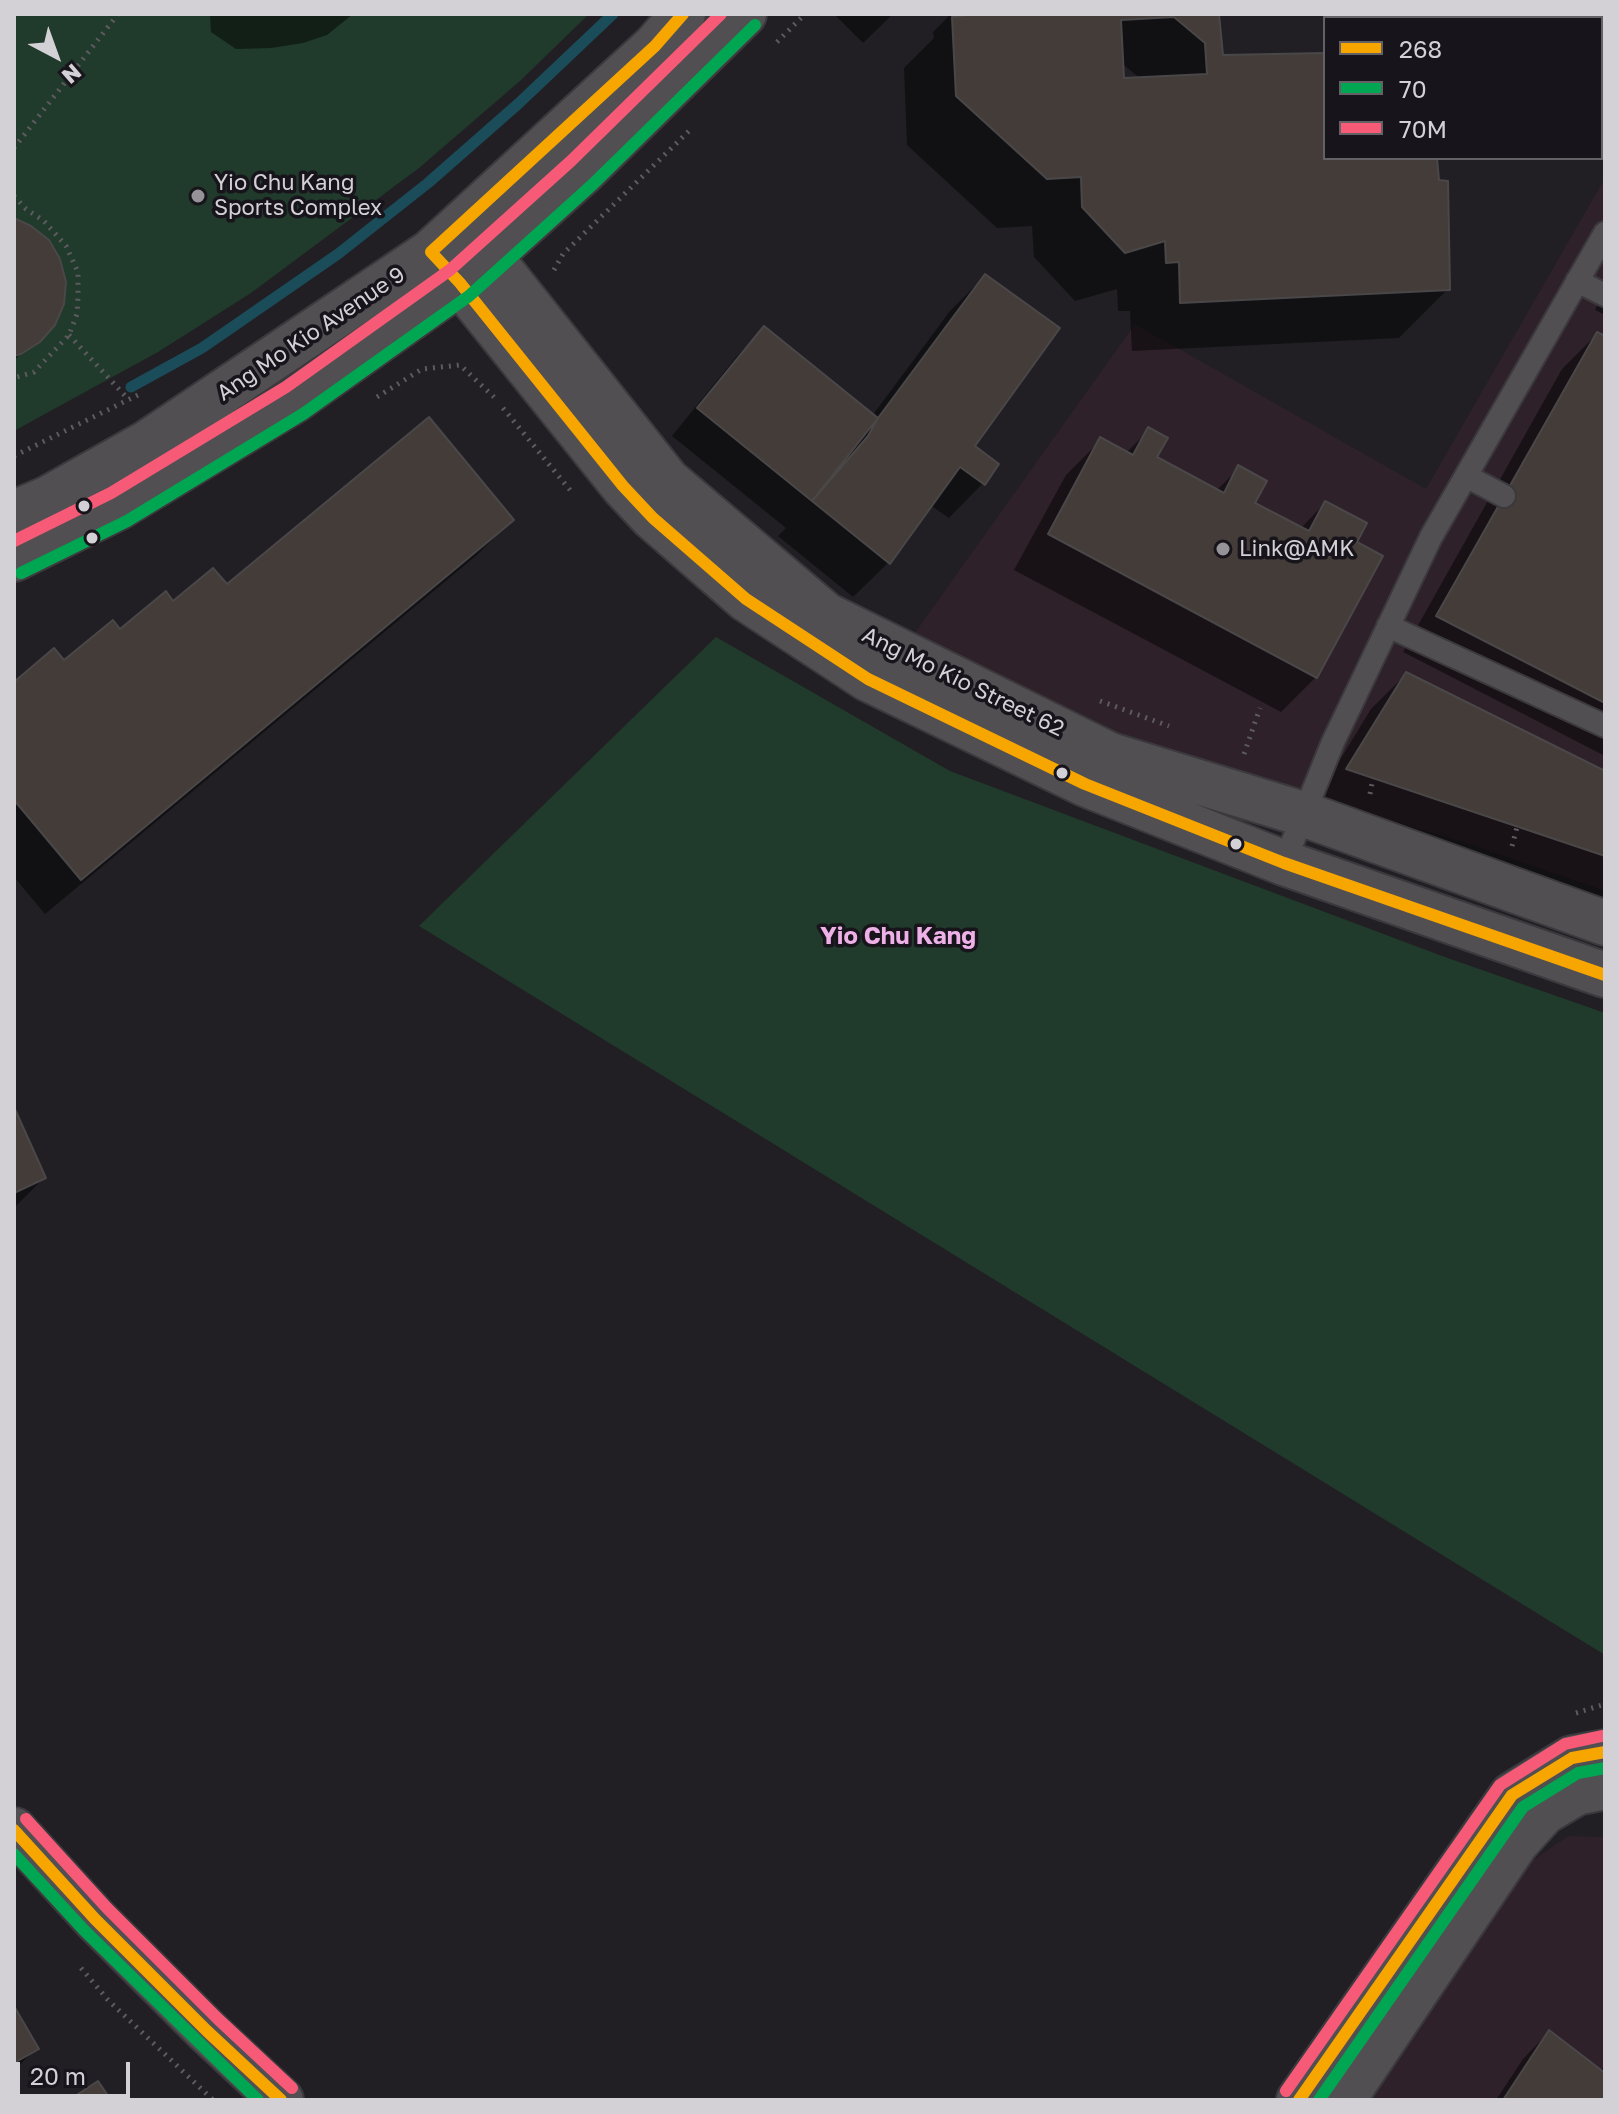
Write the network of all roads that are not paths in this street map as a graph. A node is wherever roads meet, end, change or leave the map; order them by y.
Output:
1 (683, 14) edge
2 (744, 14) edge
3 (1605, 233) edge
4 (461, 254) junction
5 (1577, 281) junction
6 (1605, 295) edge
7 (1466, 476) junction
8 (1504, 496) dead end
9 (14, 513) edge
10 (692, 527) junction
11 (14, 559) edge
12 (1388, 626) junction
13 (1605, 726) edge
14 (1303, 814) junction
15 (1284, 863) junction
16 (1605, 923) edge
17 (1605, 975) edge
18 (1605, 1752) edge
19 (1605, 1787) edge
20 (14, 1830) edge
21 (281, 2100) edge
22 (1299, 2100) edge
23 (1343, 2100) edge

1 - 4 street, Ang Mo Kio Avenue 9
2 - 4 street, Ang Mo Kio Avenue 9
3 - 5 lane
4 - 9 street, Ang Mo Kio Avenue 9
4 - 10 street, Ang Mo Kio Street 62
4 - 11 street, Ang Mo Kio Avenue 9
5 - 6 lane
5 - 7 lane
7 - 8 lane
7 - 12 lane
10 - 14 street, Ang Mo Kio Street 62
10 - 15 street, Ang Mo Kio Street 62
12 - 13 lane
12 - 14 lane
14 - 15 lane
14 - 16 street, Ang Mo Kio Street 62
15 - 17 street, Ang Mo Kio Street 62
18 - 22 street
19 - 23 street
20 - 21 street

